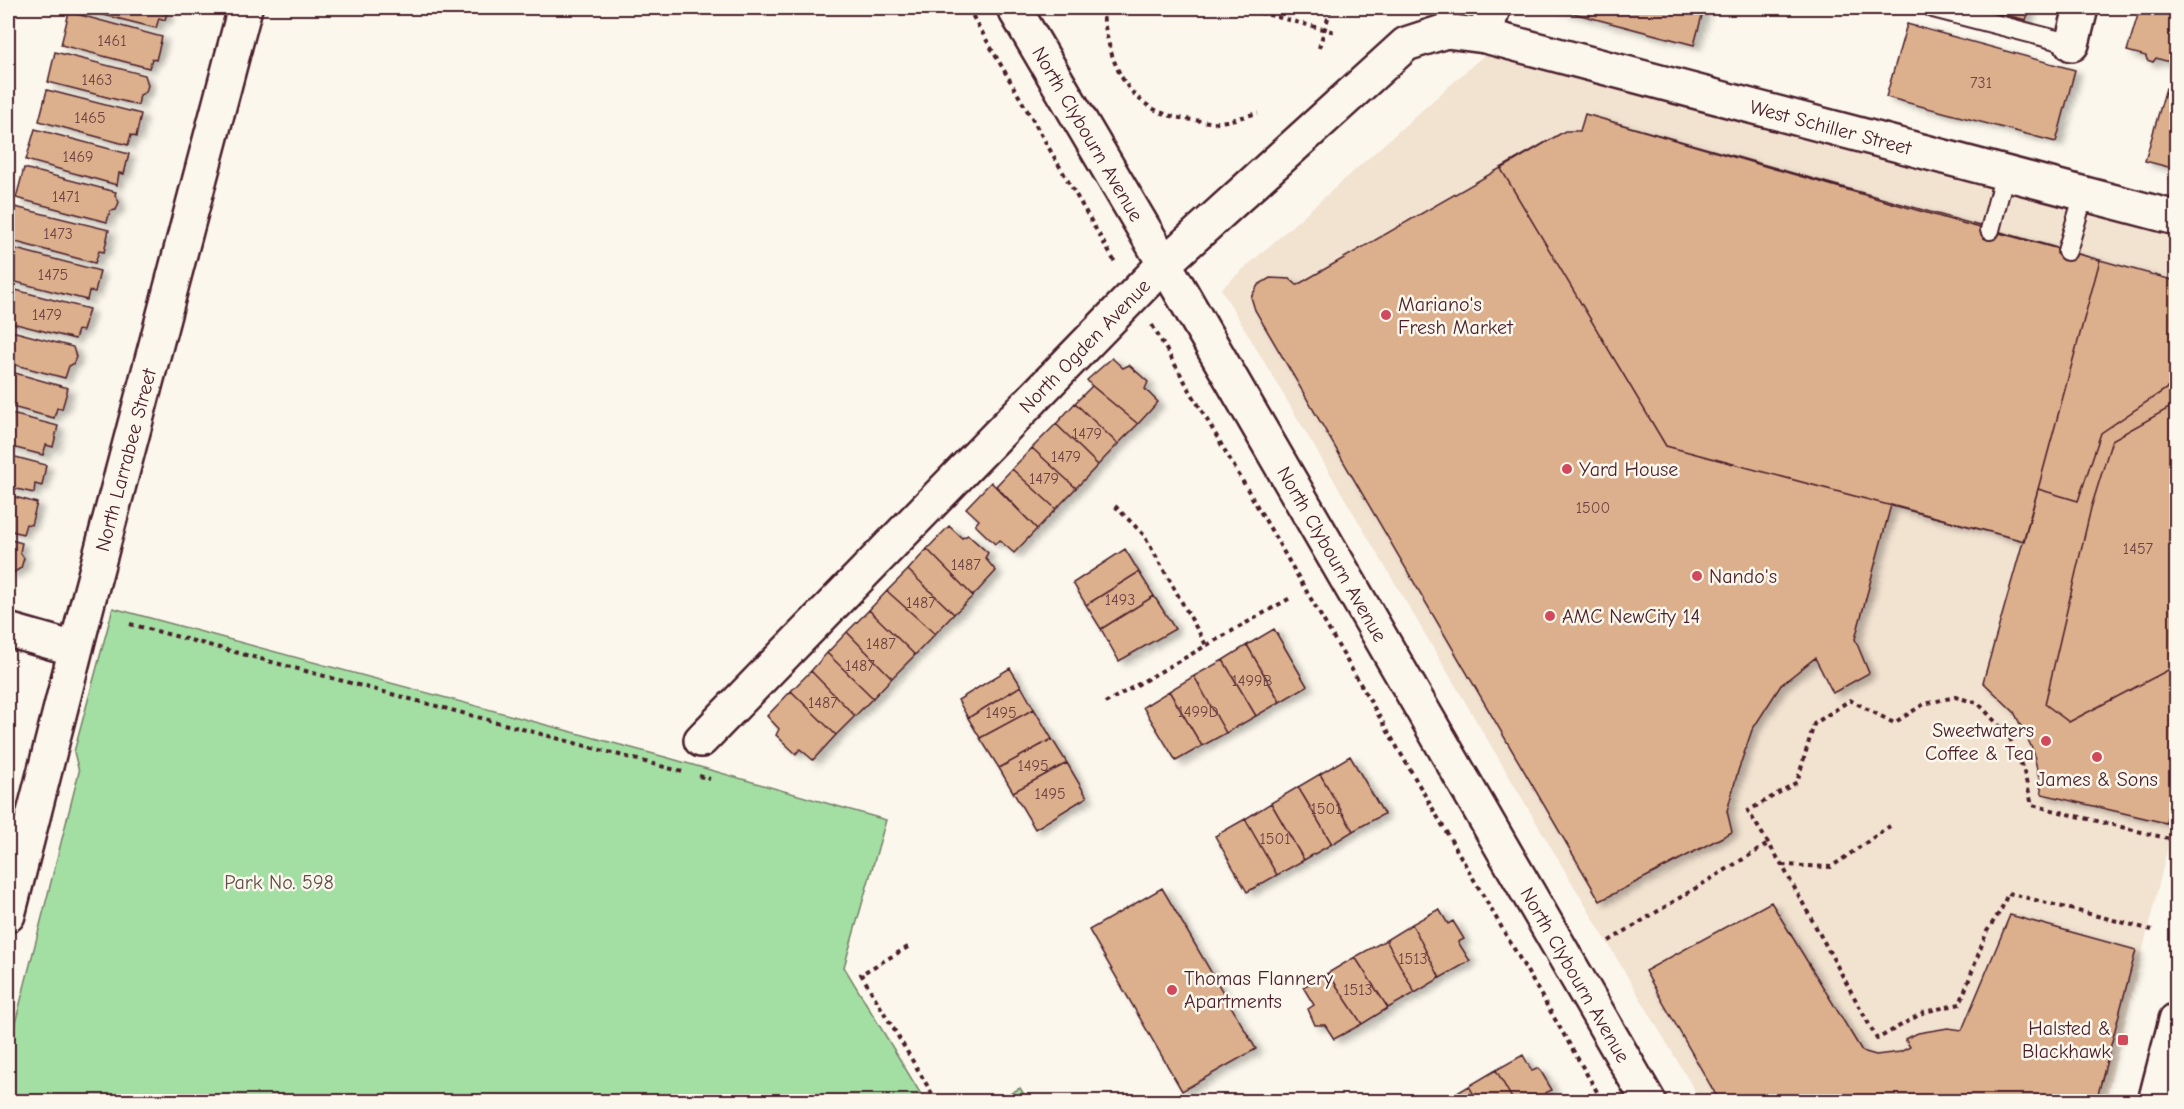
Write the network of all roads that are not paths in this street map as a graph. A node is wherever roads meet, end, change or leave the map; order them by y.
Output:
1 (245, 8) edge
2 (1014, 8) edge
3 (1934, 8) edge
4 (2081, 8) edge
5 (1489, 22) edge
6 (2072, 44) joint
7 (2005, 173) junction
8 (2084, 194) junction
9 (2176, 218) edge
10 (1990, 230) dead end
11 (2067, 251) dead end
12 (1164, 264) junction
13 (8, 630) edge
14 (75, 649) junction
15 (701, 740) dead end
16 (8, 915) edge
17 (2176, 1020) edge
18 (1649, 1101) edge
19 (2155, 1101) edge

1 - 14 street, North Larrabee Street
2 - 12 street, North Clybourn Avenue
3 - 6 lane
4 - 6 street
5 - 7 street, West Schiller Street
5 - 12 street, North Ogden Avenue
7 - 8 street, West Schiller Street
7 - 10 lane
8 - 9 street, West Schiller Street
8 - 11 lane
12 - 15 street, North Ogden Avenue
12 - 18 street, North Clybourn Avenue
13 - 14 street
14 - 16 street, North Larrabee Street
17 - 19 street

